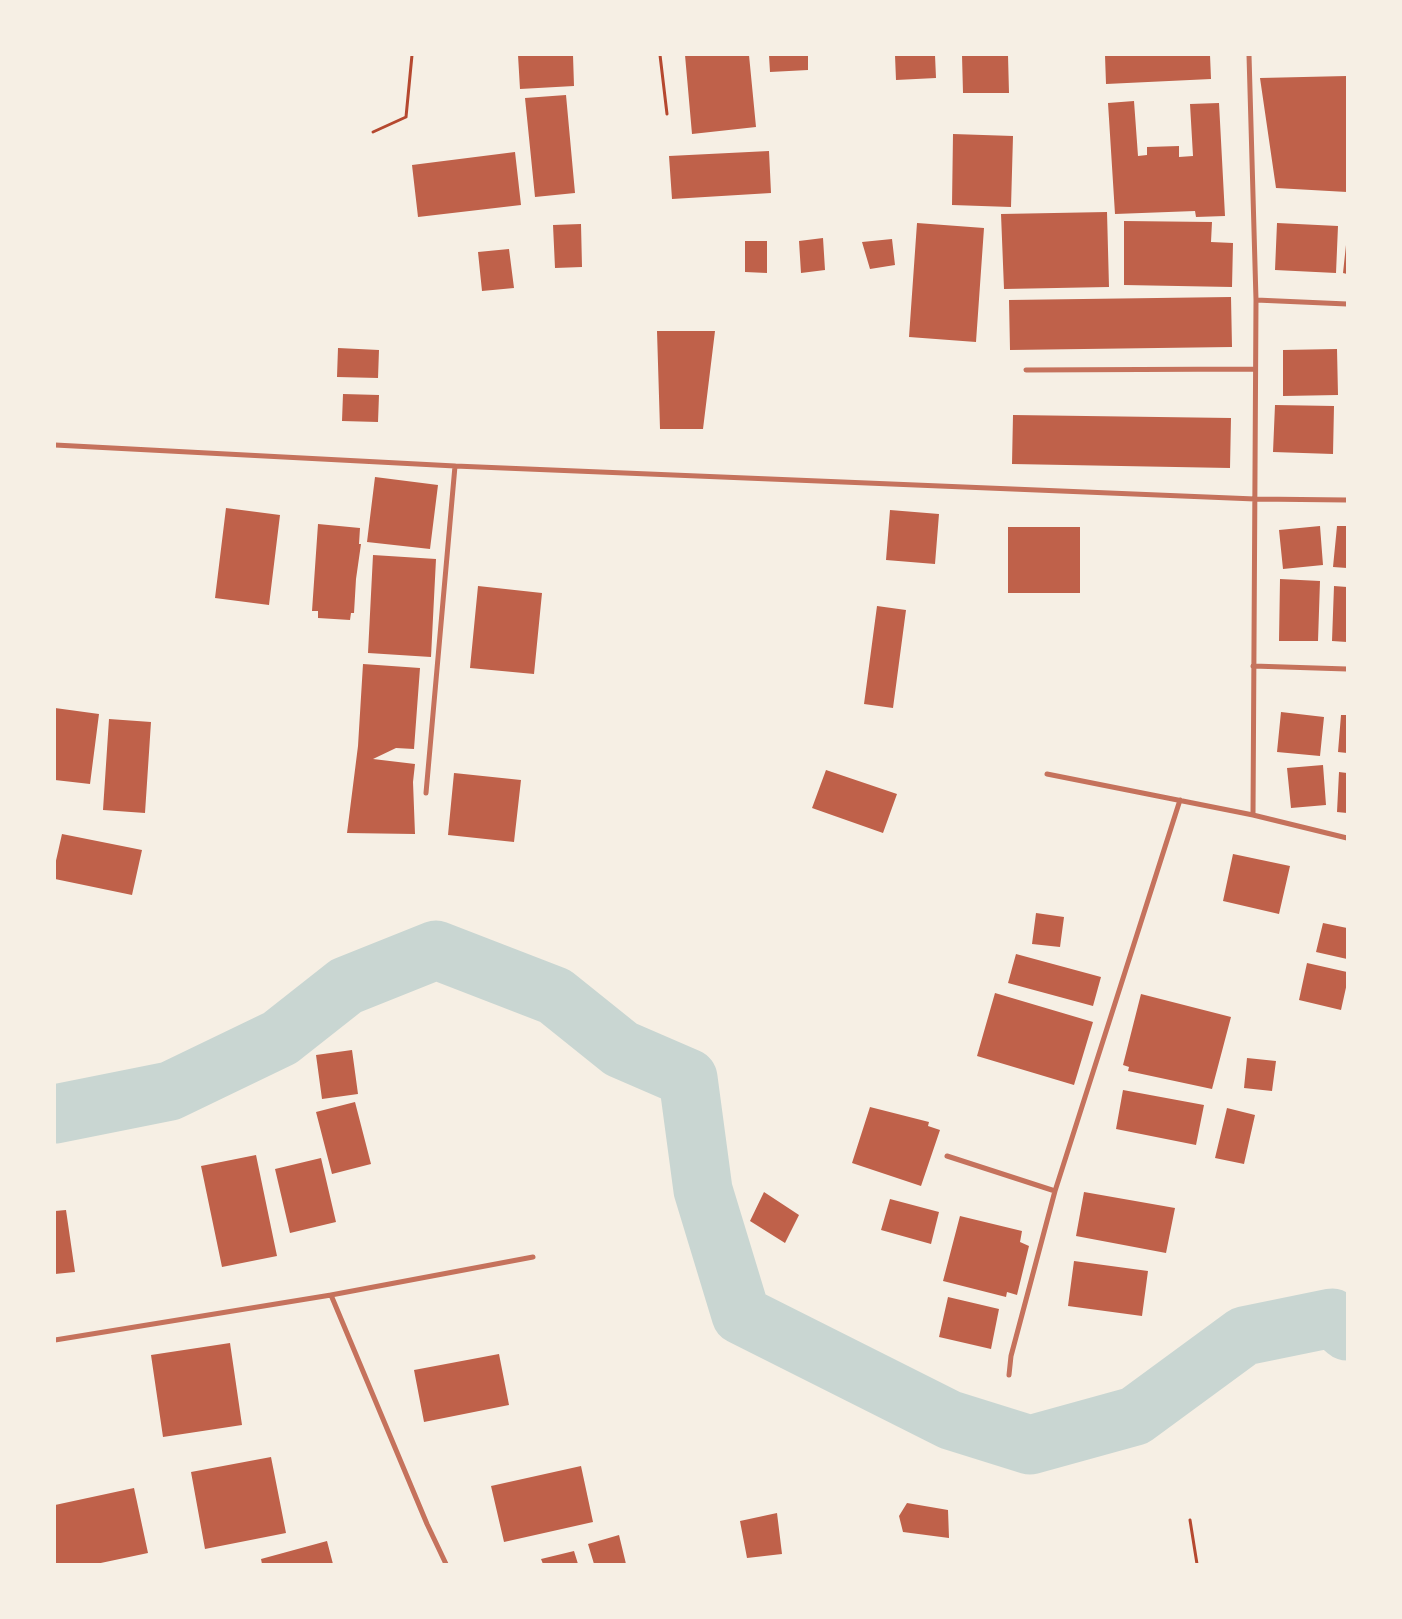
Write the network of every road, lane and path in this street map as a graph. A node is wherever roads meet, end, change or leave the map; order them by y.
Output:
1 (412, 55) edge
2 (660, 55) edge
3 (1249, 55) edge
4 (667, 114) dead end
5 (373, 132) dead end
6 (1256, 300) junction
7 (1347, 304) edge
8 (1255, 369) junction
9 (1026, 370) dead end
10 (55, 445) edge
11 (455, 466) junction
12 (1255, 499) junction
13 (1347, 500) edge
14 (1254, 666) junction
15 (1347, 669) edge
16 (1047, 774) dead end
17 (426, 793) dead end
18 (1180, 800) junction
19 (1253, 815) junction
20 (1347, 838) edge
21 (947, 1156) dead end
22 (1055, 1191) junction
23 (533, 1257) dead end
24 (331, 1295) junction
25 (55, 1340) edge
26 (1009, 1375) dead end
27 (1190, 1520) dead end
28 (446, 1564) edge
29 (1197, 1564) edge

1 - 5 path
2 - 4 path
3 - 6 street
6 - 7 street
6 - 8 street
8 - 9 street
8 - 12 street
10 - 11 street
11 - 12 street
11 - 17 street
12 - 13 street
12 - 14 street
14 - 15 street
14 - 19 street
16 - 18 street
18 - 19 street
18 - 22 street
19 - 20 street
21 - 22 street
22 - 26 street
23 - 24 street
24 - 25 street
24 - 28 street
27 - 29 path

